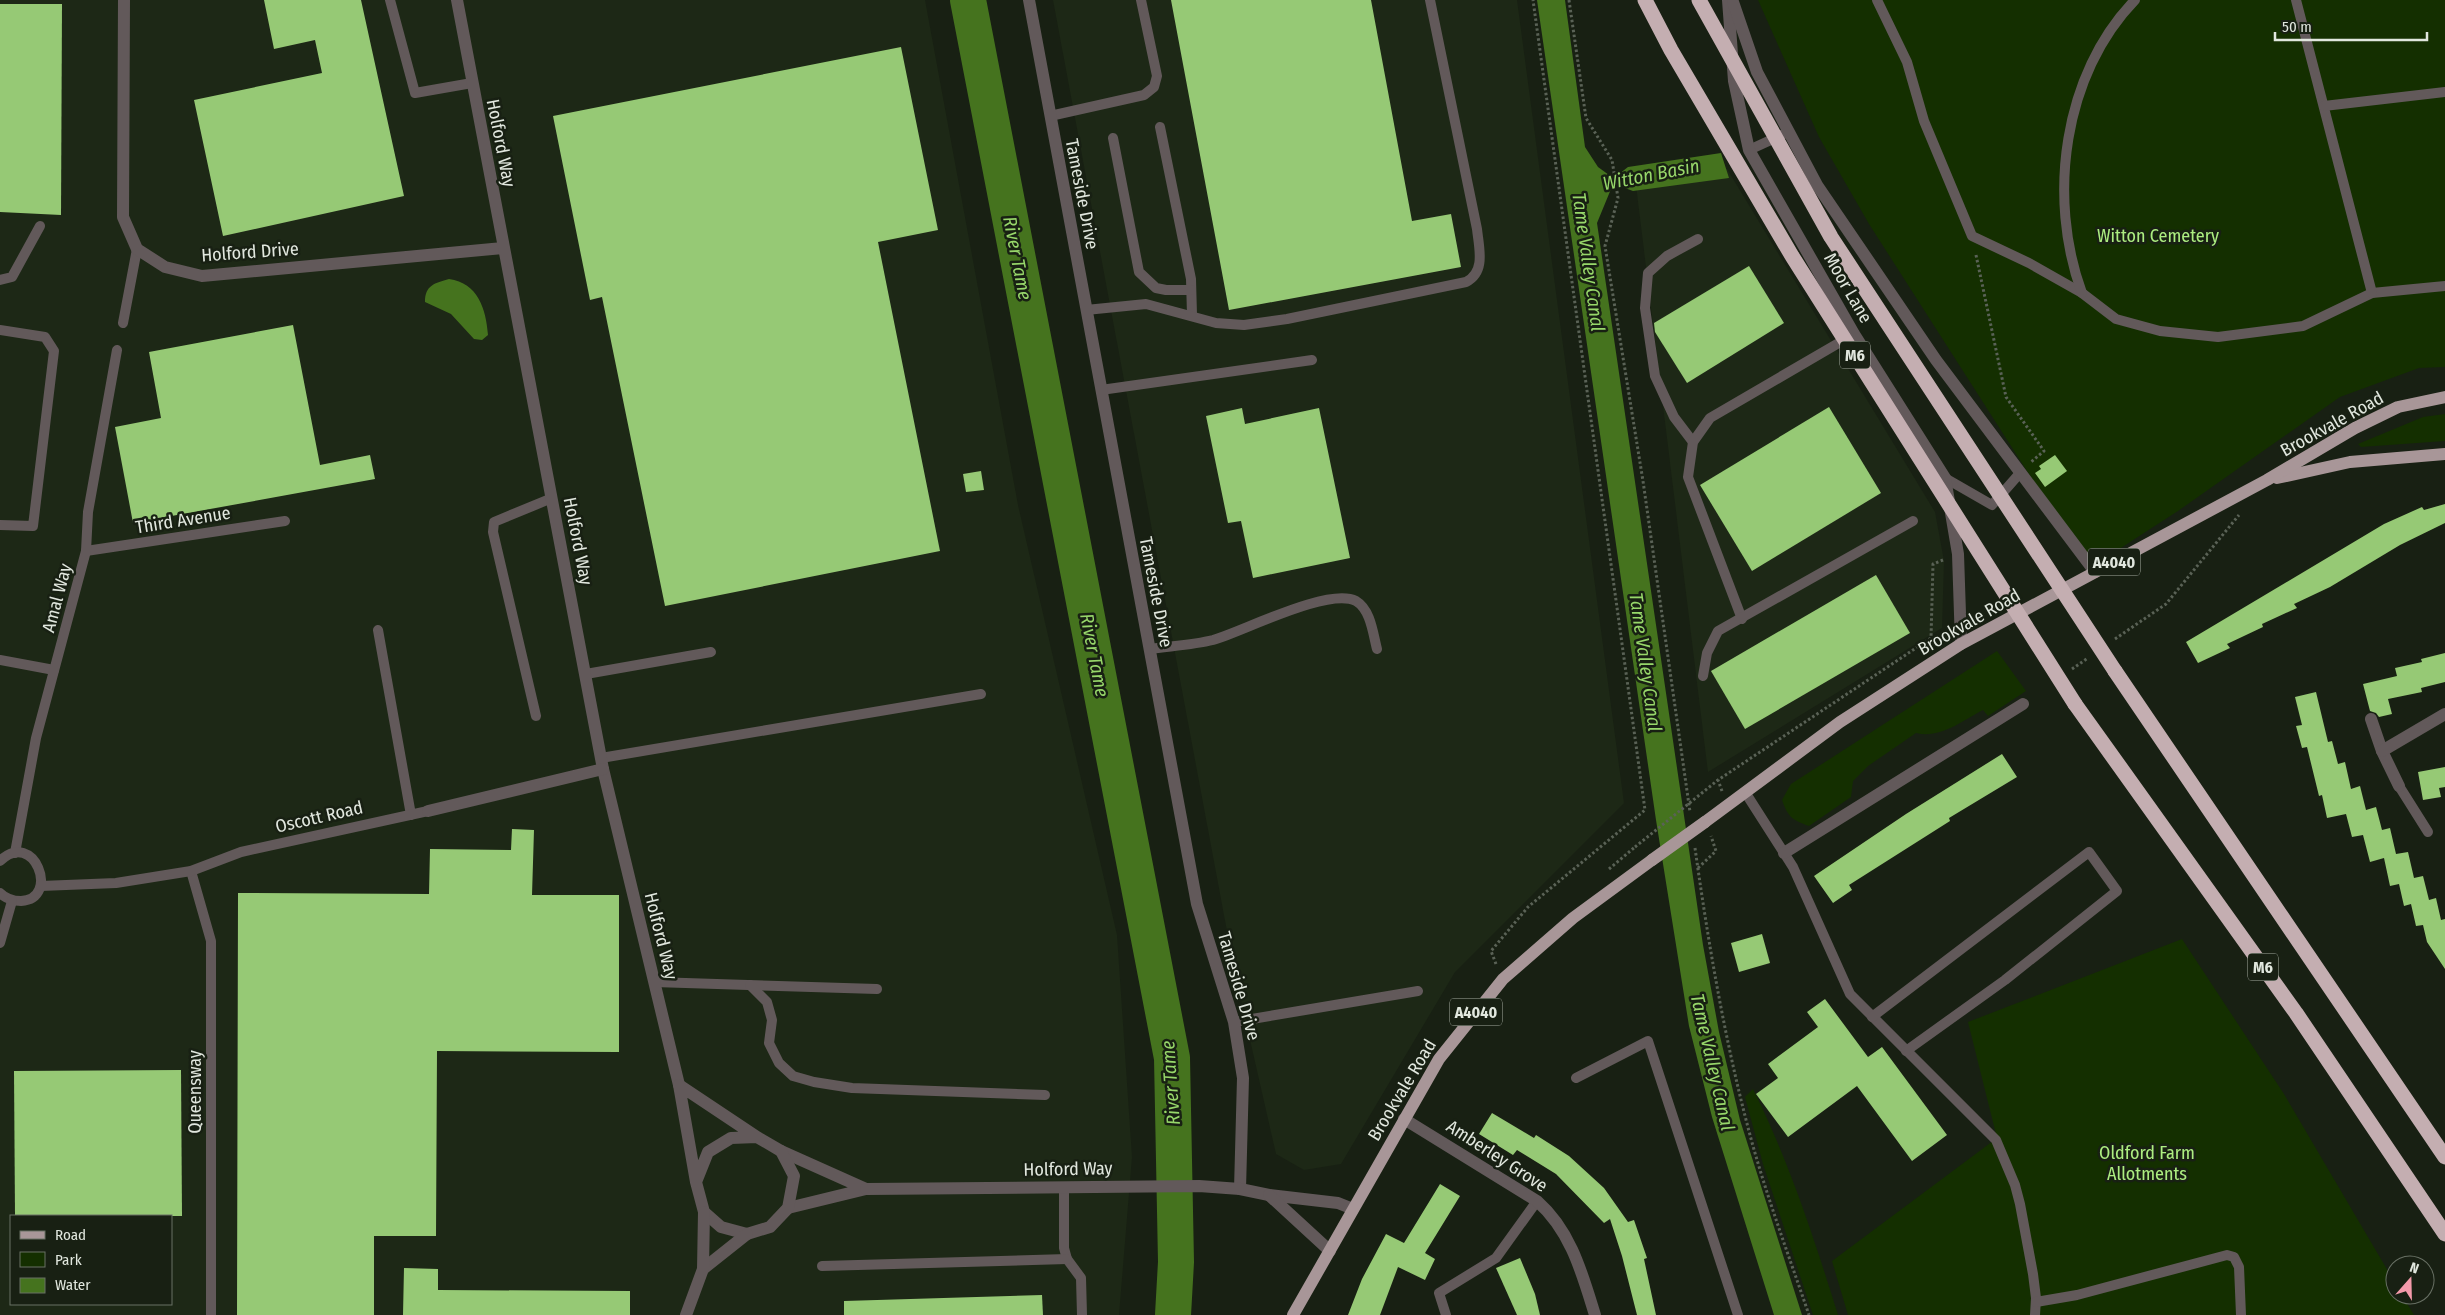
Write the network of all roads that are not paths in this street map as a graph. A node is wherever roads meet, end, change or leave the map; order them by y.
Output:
1 (124, 0) edge
2 (390, 0) edge
3 (457, 0) edge
4 (1029, 0) edge
5 (1141, 0) edge
6 (1430, 0) edge
7 (1645, 0) edge
8 (1699, 0) edge
9 (1728, 0) edge
10 (1732, 0) edge
11 (1876, 0) edge
12 (2135, 0) edge
13 (2296, 0) edge
14 (472, 83) junction
15 (2445, 92) edge
16 (2324, 106) junction
17 (1050, 116) junction
18 (1160, 127) dead end
19 (1788, 132) junction
20 (1112, 138) dead end
21 (1749, 150) junction
22 (40, 226) dead end
23 (1698, 239) dead end
24 (503, 248) junction
25 (137, 249) junction
26 (0, 280) edge
27 (2445, 286) edge
28 (1192, 290) junction
29 (2082, 293) junction
30 (2372, 294) junction
31 (1086, 310) junction
32 (1192, 315) junction
33 (123, 323) dead end
34 (0, 330) edge
35 (1854, 334) junction
36 (117, 350) dead end
37 (1312, 360) dead end
38 (1101, 390) junction
39 (2445, 397) edge
40 (1693, 442) junction
41 (2445, 454) edge
42 (2020, 473) junction
43 (1945, 478) junction
44 (2267, 480) junction
45 (552, 498) junction
46 (285, 521) dead end
47 (1912, 521) dead end
48 (0, 525) edge
49 (86, 551) junction
50 (2095, 572) junction
51 (1742, 619) junction
52 (378, 630) dead end
53 (1961, 644) junction
54 (1149, 649) junction
55 (1377, 649) dead end
56 (711, 652) dead end
57 (0, 660) edge
58 (54, 670) junction
59 (586, 674) junction
60 (1703, 676) dead end
61 (981, 694) dead end
62 (2023, 704) dead end
63 (2445, 714) edge
64 (536, 716) dead end
65 (2371, 718) dead end
66 (2382, 751) junction
67 (602, 764) junction
68 (2399, 786) joint
69 (1745, 792) junction
70 (428, 811) joint
71 (411, 814) junction
72 (2428, 832) dead end
73 (14, 853) junction
74 (1784, 853) junction
75 (0, 861) edge
76 (191, 872) junction
77 (41, 886) junction
78 (0, 893) edge
79 (12, 901) junction
80 (0, 943) edge
81 (654, 982) junction
82 (750, 985) junction
83 (877, 989) dead end
84 (1418, 992) dead end
85 (1872, 1016) junction
86 (1234, 1022) junction
87 (1906, 1050) junction
88 (1576, 1078) dead end
89 (679, 1085) junction
90 (1045, 1094) dead end
91 (1404, 1120) junction
92 (757, 1137) junction
93 (781, 1151) junction
94 (2445, 1157) edge
95 (696, 1182) junction
96 (1064, 1186) junction
97 (1240, 1188) junction
98 (866, 1189) junction
99 (1269, 1195) junction
100 (1537, 1201) junction
101 (788, 1208) junction
102 (1353, 1209) junction
103 (704, 1212) junction
104 (747, 1234) junction
105 (2445, 1234) edge
106 (1330, 1251) junction
107 (1067, 1259) junction
108 (822, 1266) dead end
109 (703, 1269) junction
110 (2036, 1302) junction
111 (1297, 1312) edge
112 (210, 1315) edge
113 (686, 1315) edge
114 (1082, 1315) edge
115 (1446, 1315) edge
116 (1595, 1315) edge
117 (1738, 1315) edge
118 (2035, 1315) edge
119 (2241, 1315) edge

1 - 25 street
2 - 14 lane
3 - 14 street, Holford Way
4 - 17 street, Tameside Drive
5 - 17 lane
6 - 32 lane
7 - 105 highway, M6, bridge
8 - 94 highway, M6, bridge
9 - 21 street, Moor Lane
10 - 19 street, Moor Lane
11 - 29 lane
12 - 29 lane
13 - 16 lane
14 - 24 street, Holford Way
15 - 16 lane
16 - 30 lane
17 - 31 street, Tameside Drive
18 - 28 lane
19 - 21 lane
19 - 42 street, Moor Lane
20 - 28 lane
21 - 35 street, Moor Lane
22 - 26 lane
23 - 40 lane
24 - 25 street, Holford Drive
24 - 45 street, Holford Way
25 - 33 lane
27 - 30 lane
28 - 32 lane
29 - 30 lane
31 - 32 lane
31 - 38 street, Tameside Drive
34 - 48 lane
35 - 40 lane
35 - 43 street, Moor Lane
36 - 49 lane, Amal Way
37 - 38 lane
38 - 54 street, Tameside Drive
39 - 44 main road, Brookvale Road / A4040
40 - 51 lane
41 - 44 main road, Brookvale Road / A4040
42 - 43 lane
42 - 50 street, Moor Lane
43 - 53 street, Moor Lane
44 - 50 main road, Brookvale Road / A4040
45 - 59 street, Holford Way
45 - 64 lane
46 - 49 lane, Third Avenue
47 - 51 lane
49 - 58 lane, Amal Way
50 - 53 main road, Brookvale Road / A4040
51 - 60 lane
52 - 71 lane
53 - 69 main road, Brookvale Road / A4040
54 - 55 lane
54 - 86 street, Tameside Drive
56 - 59 lane
57 - 58 lane
58 - 73 lane, Amal Way
59 - 67 street, Holford Way
61 - 67 lane
62 - 74 street
63 - 66 street
65 - 66 street
66 - 68 street
67 - 70 street, Oscott Road
67 - 81 street, Holford Way
68 - 72 lane
69 - 74 lane
69 - 91 main road, Brookvale Road / A4040, bridge
70 - 71 lane, Oscott Road
71 - 76 lane, Oscott Road
73 - 75 lane
73 - 77 lane
74 - 85 lane
76 - 77 lane, Oscott Road
76 - 112 lane, Queensway
77 - 79 lane
78 - 79 lane
79 - 80 lane
81 - 82 lane
81 - 89 street, Holford Way
82 - 83 lane
82 - 90 lane
84 - 86 lane
85 - 87 lane
85 - 87 lane
86 - 97 street, Tameside Drive
87 - 110 lane
88 - 117 lane
89 - 92 street
89 - 95 street, Holford Way
91 - 100 street, Amberley Grove
91 - 102 main road, Brookvale Road / A4040
92 - 93 street
92 - 95 street
93 - 98 street, Holford Way
93 - 101 street
95 - 103 street
96 - 97 street, Holford Way
96 - 98 street, Holford Way
96 - 107 lane
97 - 99 street, Holford Way
98 - 101 street, Holford Way
99 - 102 street, Holford Way
99 - 106 street, Holford Way
100 - 115 lane
100 - 116 street, Amberley Grove
101 - 104 street
102 - 106 main road, Brookvale Road / A4040
103 - 104 street
103 - 109 street
104 - 109 street
106 - 111 main road, Brookvale Road / A4040
107 - 108 lane
107 - 114 lane
109 - 113 street
110 - 118 lane
110 - 119 lane

